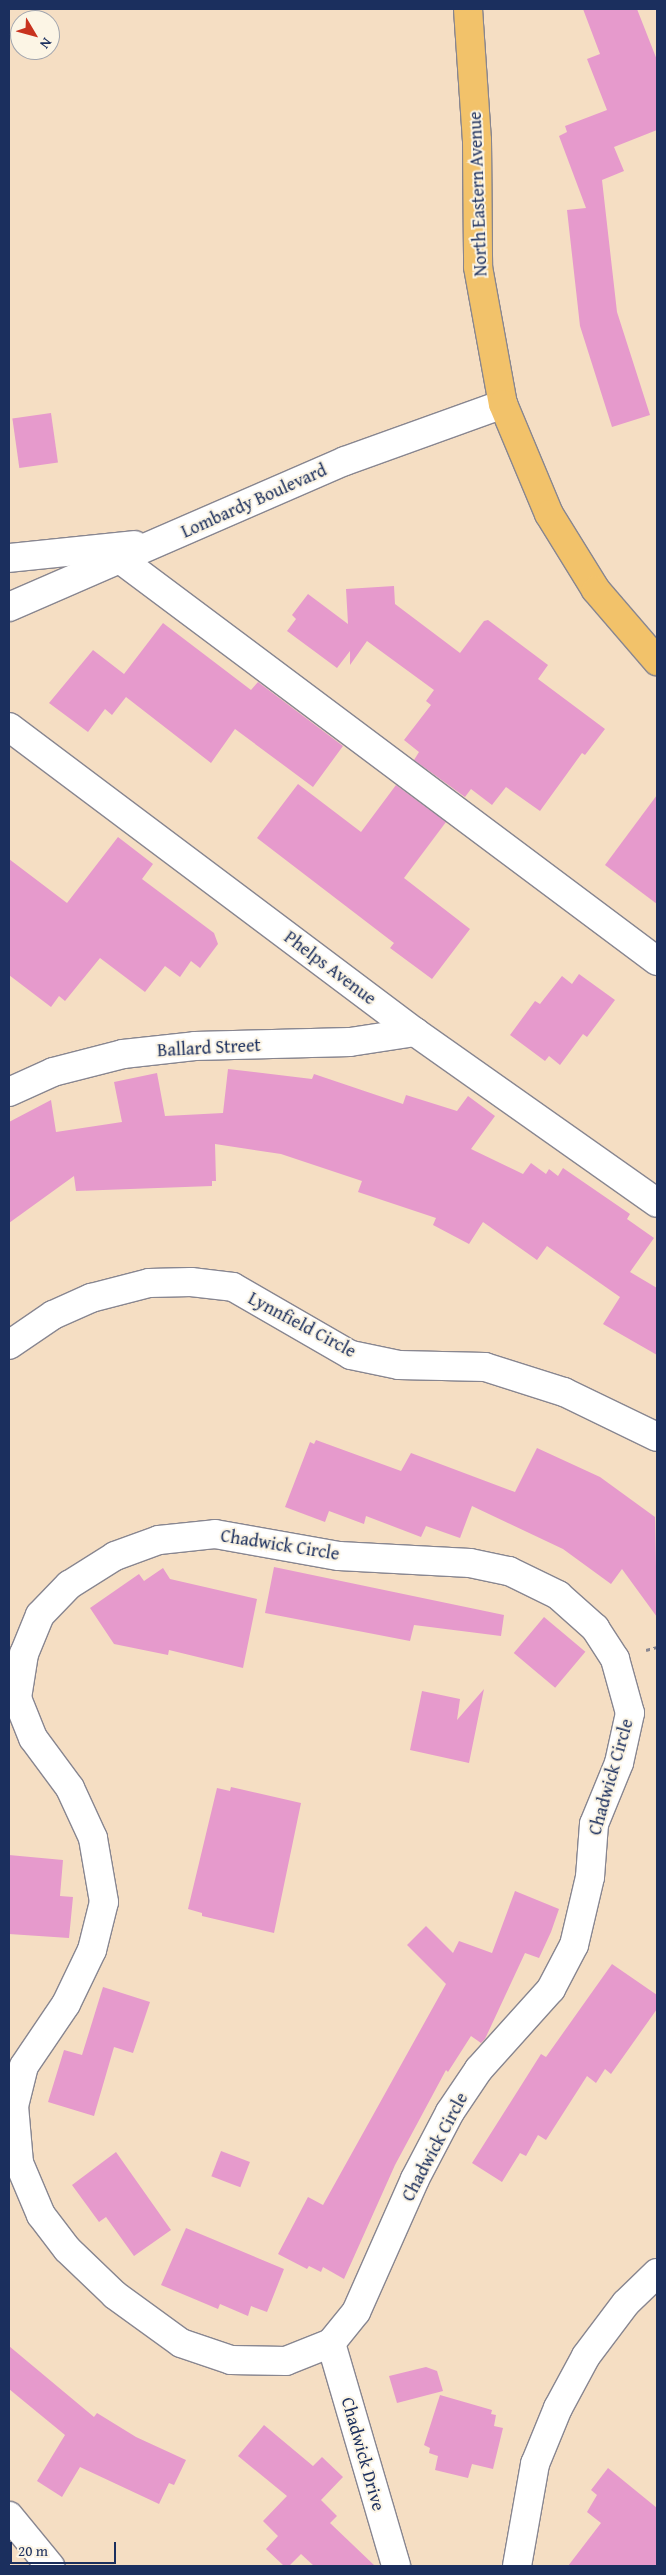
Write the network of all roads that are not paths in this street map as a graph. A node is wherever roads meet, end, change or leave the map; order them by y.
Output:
1 (468, 9) edge
2 (503, 404) junction
3 (158, 542) junction
4 (9, 558) edge
5 (120, 559) junction
6 (9, 607) edge
7 (657, 661) edge
8 (9, 727) edge
9 (657, 961) edge
10 (415, 1032) junction
11 (9, 1092) edge
12 (657, 1203) edge
13 (9, 1345) edge
14 (657, 1437) edge
15 (657, 2273) edge
16 (330, 2342) junction
17 (9, 2516) edge
18 (50, 2566) edge
19 (396, 2566) edge
20 (517, 2566) edge

1 - 2 main road, North Eastern Avenue
2 - 3 street, Lombardy Boulevard
2 - 7 main road, North Eastern Avenue
3 - 4 street
3 - 5 street, Lombardy Boulevard
5 - 6 street, Lombardy Boulevard
5 - 9 street
8 - 10 street, Phelps Avenue
10 - 11 street, Ballard Street
10 - 12 street, Phelps Avenue
13 - 14 street, Lynnfield Circle
15 - 20 street
16 - 16 street, Chadwick Circle
16 - 19 street, Chadwick Drive
17 - 18 street

